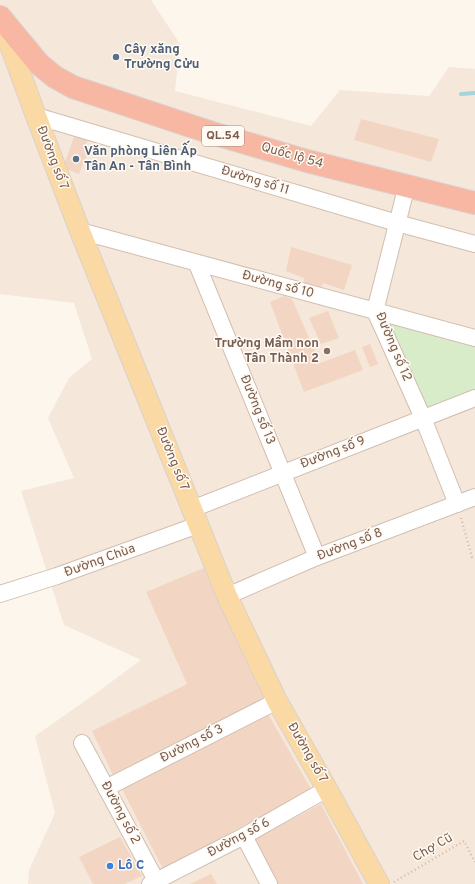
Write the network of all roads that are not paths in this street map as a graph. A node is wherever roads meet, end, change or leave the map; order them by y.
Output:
1 (0, 18) edge
2 (36, 116) junction
3 (407, 185) junction
4 (475, 203) edge
5 (397, 223) junction
6 (80, 231) junction
7 (475, 244) edge
8 (197, 264) junction
9 (375, 311) junction
10 (475, 338) edge
11 (475, 398) edge
12 (423, 418) junction
13 (283, 473) junction
14 (475, 497) edge
15 (457, 504) junction
16 (195, 517) junction
17 (317, 557) junction
18 (0, 594) edge
19 (227, 596) junction
20 (277, 701) junction
21 (82, 743) dead end
22 (106, 788) junction
23 (327, 788) junction
24 (244, 836) junction
25 (154, 883) edge
26 (269, 884) edge
27 (379, 884) edge

1 - 2 main road, Đường số 7
1 - 3 highway, Quốc lộ 54 / QL.54
2 - 5 street, Đường số 11
2 - 6 main road, Đường số 7
3 - 4 highway, Quốc lộ 54 / QL.54
3 - 5 street, Đường số 12
5 - 7 street, Đường số 11
5 - 9 street, Đường số 12
6 - 8 street, Đường số 10
6 - 16 main road, Đường số 7
8 - 9 street, Đường số 10
8 - 13 street, Đường số 13
9 - 10 street, Đường số 10
9 - 12 street, Đường số 12
11 - 12 street, Đường số 9
12 - 13 street, Đường số 9
12 - 15 street, Đường số 12
13 - 16 street, Đường số 9
13 - 17 street, Đường số 13
14 - 15 street, Đường số 8
15 - 17 street, Đường số 8
16 - 18 street, Đường Chùa
16 - 19 main road, Đường số 7
17 - 19 street, Đường số 8
19 - 20 main road, Đường số 7
20 - 22 street, Đường số 3
20 - 23 main road, Đường số 7
21 - 22 street, Đường số 2
22 - 25 street, Đường số 2
23 - 24 street, Đường số 6
23 - 27 main road, Đường số 7
24 - 25 street, Đường số 6
24 - 26 street

